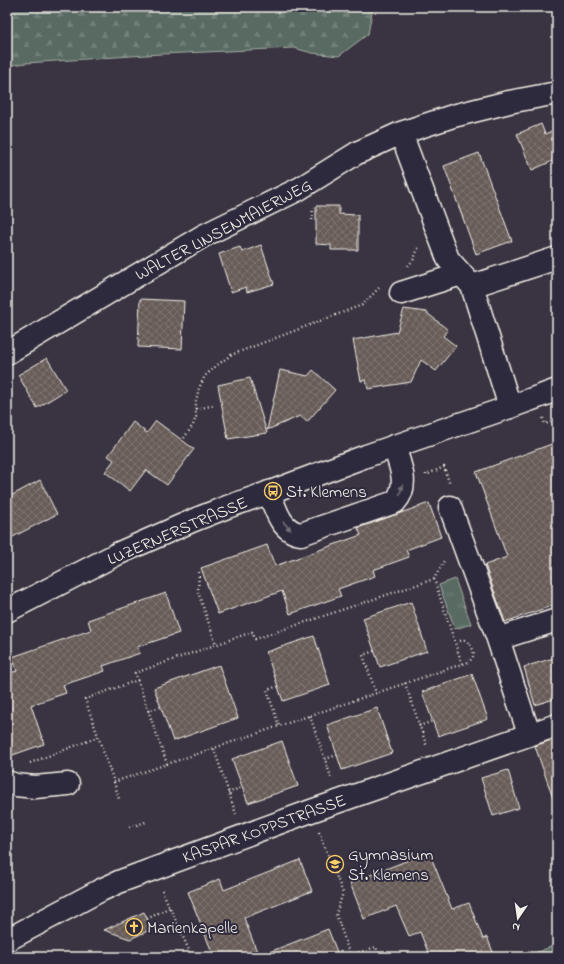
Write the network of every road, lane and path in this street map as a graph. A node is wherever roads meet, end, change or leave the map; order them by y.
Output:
1 (557, 93) edge
2 (401, 133) junction
3 (419, 246) dead end
4 (557, 258) edge
5 (407, 267) dead end
6 (466, 280) junction
7 (381, 286) dead end
8 (401, 293) dead end
9 (7, 353) edge
10 (557, 390) edge
11 (215, 405) dead end
12 (510, 407) junction
13 (196, 409) junction
14 (542, 416) dead end
15 (557, 420) edge
16 (184, 438) dead end
17 (394, 446) junction
18 (442, 468) dead end
19 (430, 474) dead end
20 (269, 492) junction
21 (450, 507) dead end
22 (460, 534) junction
23 (199, 572) dead end
24 (434, 579) junction
25 (7, 611) edge
26 (557, 620) edge
27 (498, 639) junction
28 (460, 641) dead end
29 (216, 644) junction
30 (374, 651) dead end
31 (462, 664) junction
32 (138, 680) junction
33 (405, 683) junction
34 (278, 686) dead end
35 (376, 693) junction
36 (160, 707) dead end
37 (148, 711) junction
38 (310, 716) junction
39 (432, 721) dead end
40 (557, 725) edge
41 (279, 726) junction
42 (420, 726) junction
43 (529, 734) junction
44 (98, 737) junction
45 (214, 749) junction
46 (337, 755) dead end
47 (325, 759) junction
48 (27, 764) dead end
49 (167, 764) junction
50 (434, 768) junction
51 (7, 782) edge
52 (114, 782) junction
53 (68, 784) dead end
54 (242, 787) dead end
55 (228, 792) junction
56 (119, 799) dead end
57 (339, 801) junction
58 (311, 811) junction
59 (146, 822) dead end
60 (129, 827) dead end
61 (243, 836) junction
62 (153, 869) junction
63 (170, 907) junction
64 (147, 919) dead end
65 (7, 940) edge
66 (192, 957) edge
67 (380, 957) edge

1 - 2 street, WALTER LINSENMAIERWEG
2 - 6 street
2 - 9 street, WALTER LINSENMAIERWEG
3 - 5 path
4 - 6 street
6 - 8 street
6 - 12 street
7 - 13 path
10 - 12 street, LUZERNERSTRASSE
11 - 13 path
12 - 17 street, LUZERNERSTRASSE
13 - 16 path
14 - 15 path
17 - 20 street, LUZERNERSTRASSE
20 -> 17 street
18 - 19 path
20 - 25 street, LUZERNERSTRASSE
21 - 22 street
22 - 24 path
22 - 27 street
23 - 29 path
24 - 29 path
24 - 31 path
26 - 27 street
27 - 43 street
28 - 31 path
29 - 32 path
30 - 35 path
31 - 33 path
32 - 37 path
32 - 44 path
33 - 35 path
33 - 42 path
34 - 41 path
35 - 38 path
36 - 37 path
37 - 49 path
38 - 41 path
38 - 47 path
39 - 42 path
40 - 43 street, KASPAR KOPPSTRASSE
41 - 45 path
42 - 50 path
43 - 50 street, KASPAR KOPPSTRASSE
44 - 48 path
44 - 52 path
45 - 49 path
45 - 55 path
46 - 47 path
47 - 57 path
49 - 52 path
50 - 57 street, KASPAR KOPPSTRASSE
51 - 53 street
52 - 56 path
54 - 55 path
55 - 61 path
57 - 58 street, KASPAR KOPPSTRASSE
58 - 61 street, KASPAR KOPPSTRASSE
58 - 67 path
59 - 60 path
61 - 62 street, KASPAR KOPPSTRASSE
62 - 63 path
62 - 65 street, KASPAR KOPPSTRASSE
63 - 64 path
63 - 66 path

